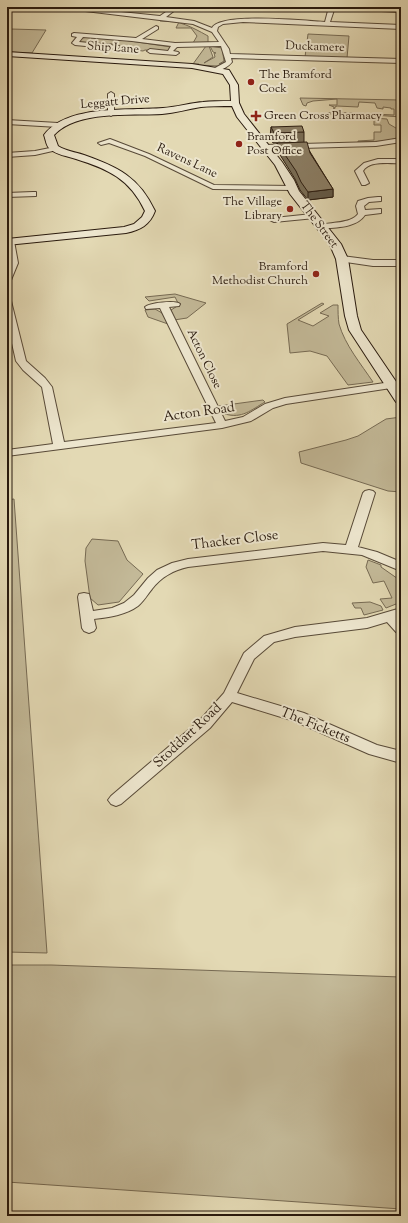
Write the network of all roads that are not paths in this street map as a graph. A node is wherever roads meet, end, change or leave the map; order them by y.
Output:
1 (55, 7) edge
2 (176, 7) edge
3 (332, 7) edge
4 (344, 7) edge
5 (401, 10) edge
6 (161, 18) junction
7 (222, 23) junction
8 (327, 24) junction
9 (198, 25) junction
10 (384, 26) junction
11 (401, 27) edge
12 (156, 28) dead end
13 (214, 31) junction
14 (383, 32) dead end
15 (74, 35) dead end
16 (82, 35) junction
17 (138, 39) junction
18 (223, 44) junction
19 (175, 45) junction
20 (117, 47) dead end
21 (150, 51) dead end
22 (170, 52) junction
23 (178, 53) dead end
24 (7, 54) edge
25 (228, 56) junction
26 (401, 61) edge
27 (217, 69) junction
28 (111, 94) dead end
29 (235, 103) junction
30 (111, 114) junction
31 (7, 122) edge
32 (58, 125) junction
33 (401, 140) edge
34 (101, 143) dead end
35 (264, 147) junction
36 (55, 149) junction
37 (7, 155) edge
38 (401, 161) edge
39 (365, 182) dead end
40 (292, 188) junction
41 (33, 194) dead end
42 (7, 195) edge
43 (378, 200) dead end
44 (378, 211) dead end
45 (362, 212) junction
46 (312, 216) junction
47 (274, 220) dead end
48 (322, 227) junction
49 (9, 242) edge
50 (342, 259) junction
51 (401, 263) edge
52 (7, 280) edge
53 (7, 302) edge
54 (176, 304) dead end
55 (163, 306) junction
56 (149, 307) dead end
57 (391, 385) junction
58 (401, 399) edge
59 (222, 425) junction
60 (59, 446) junction
61 (7, 453) edge
62 (369, 492) dead end
63 (351, 549) junction
64 (401, 567) edge
65 (84, 598) dead end
66 (396, 614) edge
67 (401, 628) edge
68 (229, 696) junction
69 (401, 757) edge
70 (116, 800) dead end

1 - 6 street
2 - 6 street
3 - 8 street
4 - 5 street
6 - 9 street
7 - 8 street
7 - 9 street
7 - 13 street
8 - 10 street
9 - 13 street
10 - 11 street
10 - 14 street
12 - 17 street
13 - 18 street
15 - 16 street
16 - 17 street
16 - 20 street
17 - 19 street
18 - 19 street
18 - 25 street
19 - 22 street
21 - 22 street
22 - 23 street
24 - 27 main road, Ship Lane
25 - 26 street, Duckamere
25 - 27 street
27 - 29 main road, The Street
28 - 30 street
29 - 30 main road, Leggatt Drive
29 - 35 main road, The Street
30 - 32 main road, Leggatt Drive
31 - 32 street
32 - 36 main road
33 - 35 street
34 - 40 street, Ravens Lane
35 - 40 main road, The Street
36 - 37 street
36 - 49 main road
38 - 39 street
40 - 46 main road, The Street
41 - 42 street
43 - 45 street
44 - 45 street
45 - 48 street
46 - 47 street
46 - 48 main road, The Street
48 - 50 main road, The Street
49 - 52 street
50 - 51 street
50 - 57 main road, The Street
53 - 60 street
54 - 55 street
55 - 56 street
55 - 59 street, Acton Close
57 - 58 main road, The Street
57 - 59 street, Acton Road
59 - 60 street, Acton Road
60 - 61 street, Acton Road
62 - 63 street
63 - 64 street, Thacker Close
63 - 65 street, Thacker Close
66 - 67 street
66 - 68 street, Stoddart Road
68 - 69 street, The Ficketts
68 - 70 street, Stoddart Road

